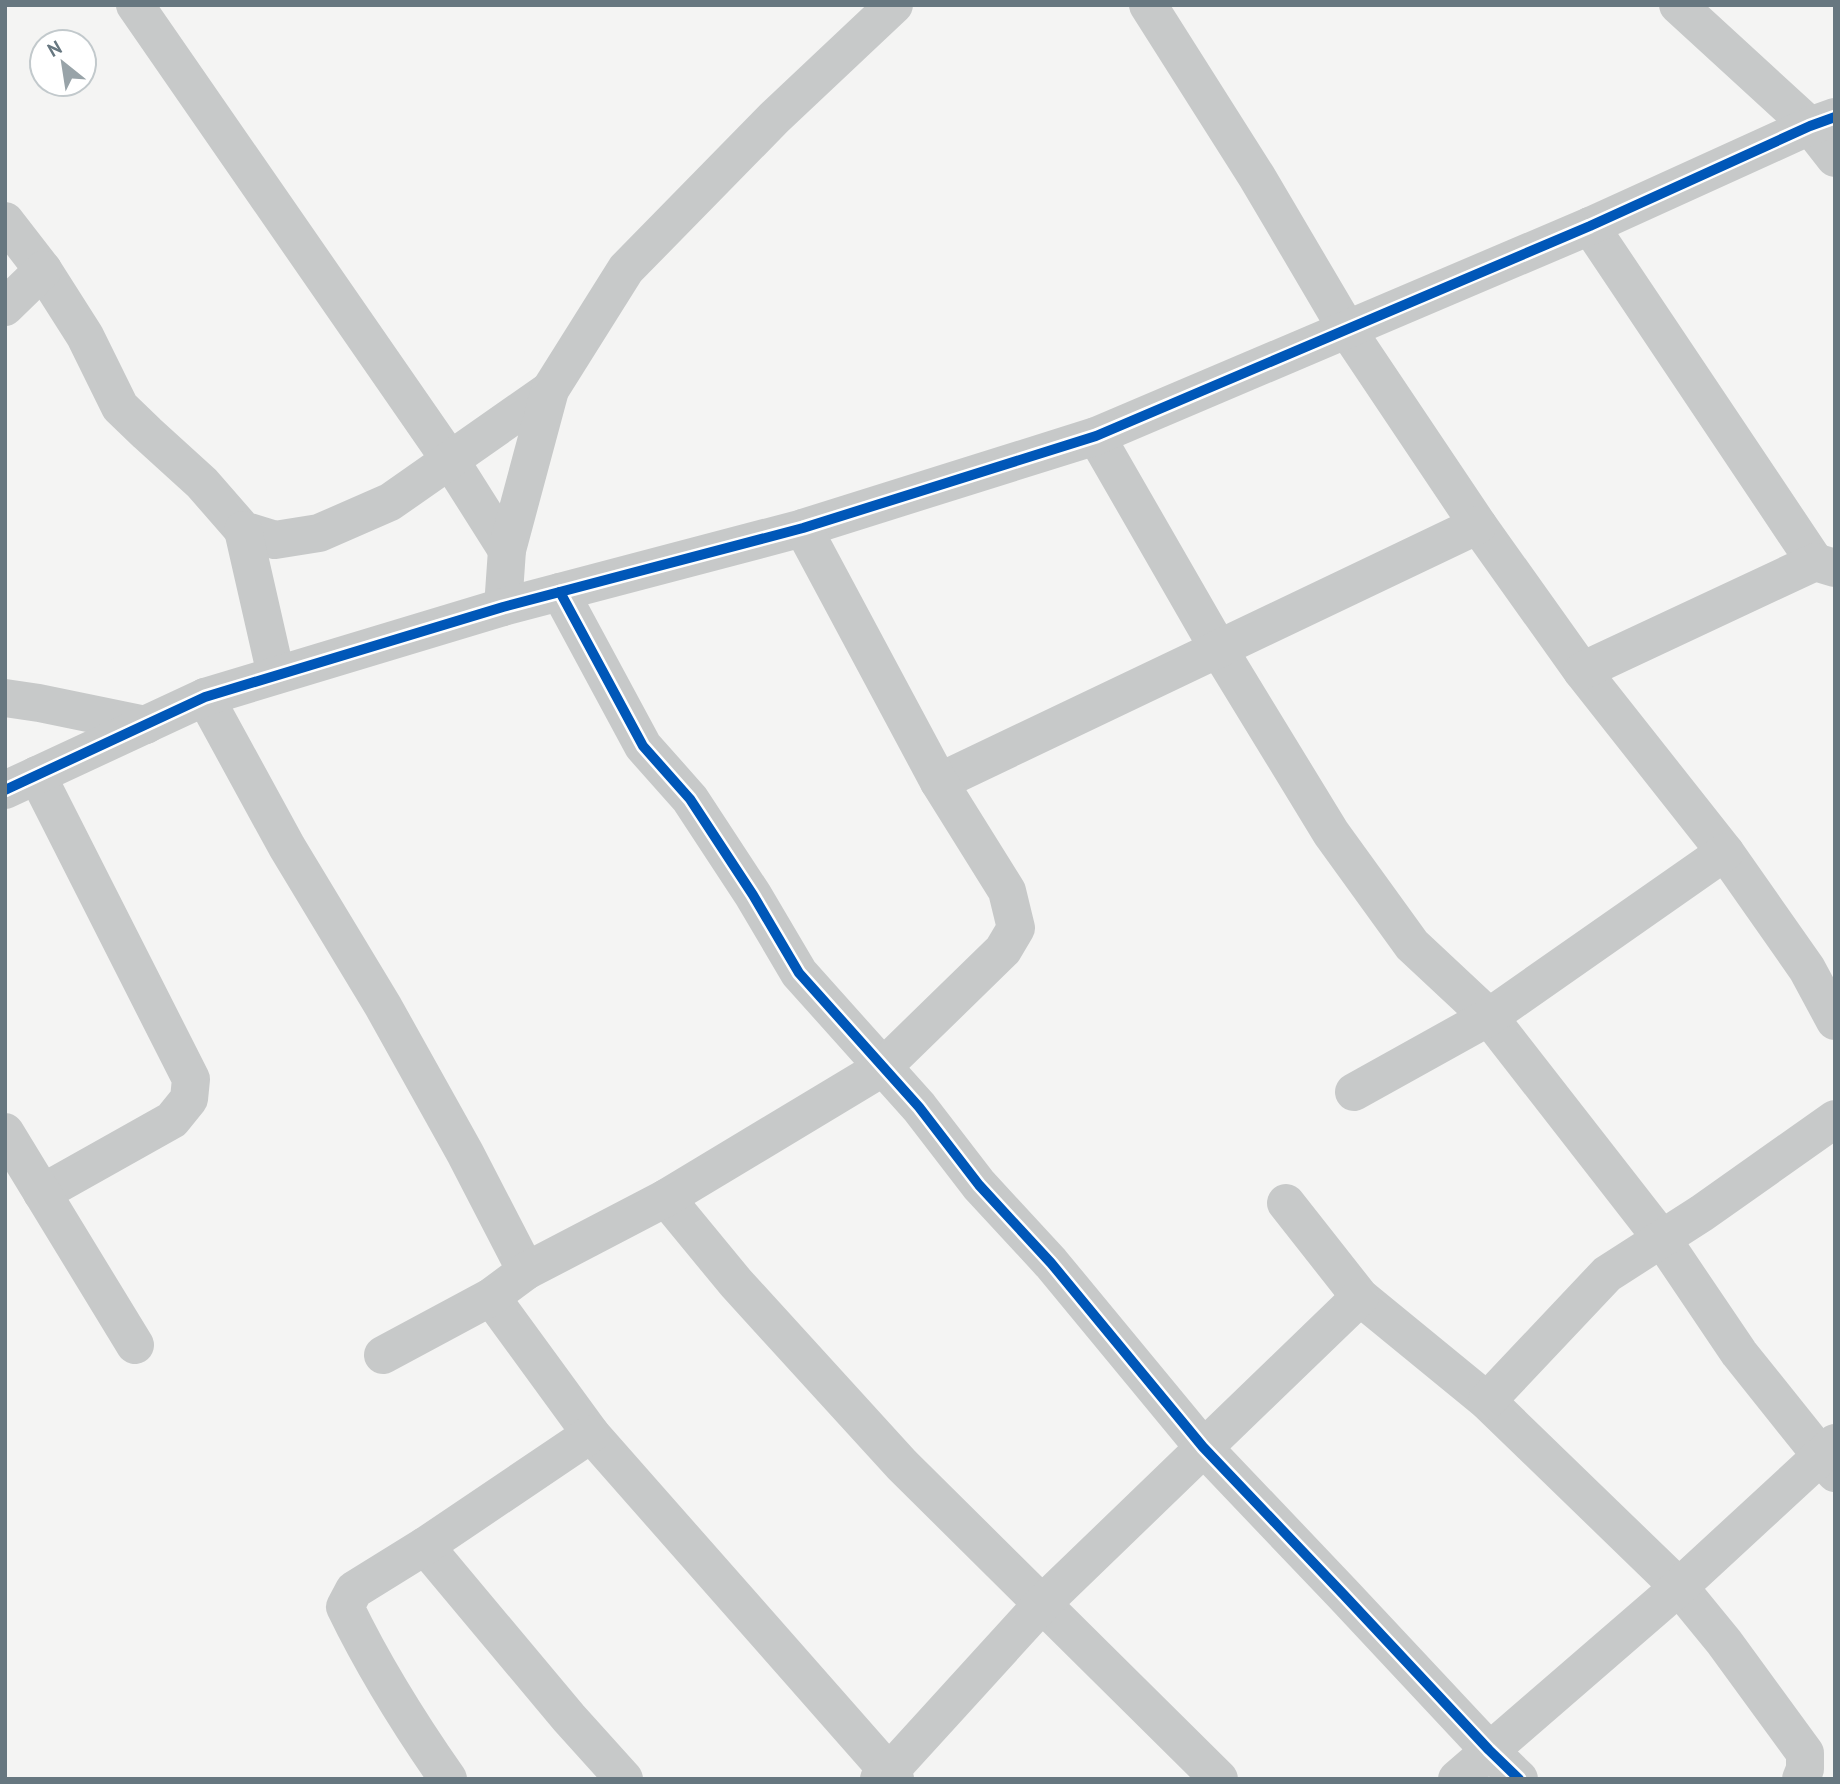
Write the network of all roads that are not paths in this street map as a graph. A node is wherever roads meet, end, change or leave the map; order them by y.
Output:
1 (135, 5) edge
2 (894, 5) edge
3 (1148, 5) edge
4 (1678, 5) edge
5 (1822, 121) edge
6 (1835, 158) edge
7 (5, 221) edge
8 (1590, 226) junction
9 (43, 271) junction
10 (5, 307) edge
11 (1346, 328) junction
12 (550, 390) junction
13 (1096, 436) junction
14 (450, 460) junction
15 (1478, 525) junction
16 (803, 528) junction
17 (243, 530) junction
18 (507, 550) junction
19 (1825, 565) edge
20 (560, 592) junction
21 (503, 607) junction
22 (1218, 648) junction
23 (1582, 671) junction
24 (276, 675) junction
25 (205, 696) junction
26 (5, 698) edge
27 (146, 725) junction
28 (939, 782) junction
29 (21, 783) edge
30 (1725, 852) junction
31 (1489, 1017) junction
32 (1835, 1021) edge
33 (883, 1068) junction
34 (1354, 1092) dead end
35 (1835, 1119) edge
36 (5, 1132) edge
37 (42, 1193) junction
38 (666, 1198) junction
39 (1286, 1203) dead end
40 (1662, 1239) junction
41 (526, 1271) junction
42 (491, 1297) junction
43 (1360, 1297) junction
44 (135, 1345) dead end
45 (383, 1355) dead end
46 (1487, 1401) junction
47 (591, 1434) junction
48 (1203, 1447) junction
49 (1830, 1458) edge
50 (425, 1546) junction
51 (1679, 1587) junction
52 (1043, 1603) junction
53 (1489, 1750) junction
54 (888, 1776) edge
55 (448, 1779) edge
56 (624, 1779) edge
57 (1219, 1779) edge
58 (1458, 1779) edge
59 (1519, 1779) edge
60 (1801, 1779) edge

1 - 14 street
2 - 12 street
3 - 11 street
4 - 5 street
5 - 6 street
5 - 8 street
7 - 9 street
8 - 11 street
8 - 19 street
9 - 10 street
9 - 17 street
11 - 13 street
11 - 15 street
12 - 14 street
12 - 18 street
13 - 16 street
13 - 22 street
14 - 17 street
14 - 18 street
15 - 22 street
15 - 23 street
16 - 20 street
16 - 28 street
17 - 24 street
18 - 21 street
19 - 23 street
20 - 21 street
20 - 33 street
21 - 24 street
22 - 28 street
22 - 31 street
23 - 30 street
24 - 25 street
25 - 27 street
25 - 41 street
26 - 27 street
27 - 29 street
28 - 33 street
29 - 37 street
30 - 31 street
30 - 32 street
31 - 34 street
31 - 40 street
33 - 38 street
33 - 48 street
35 - 40 street
36 - 37 street
37 - 44 street
38 - 41 street
38 - 52 street
39 - 43 street
40 - 46 street
40 - 49 street
41 - 42 street
42 - 45 street
42 - 47 street
43 - 46 street
43 - 48 street
46 - 51 street
47 - 50 street
47 - 54 street
48 - 52 street
48 - 53 street
49 - 51 street
50 - 55 street
50 - 56 street
51 - 53 street
51 - 60 street
52 - 54 street
52 - 57 street
53 - 58 street
53 - 59 street

